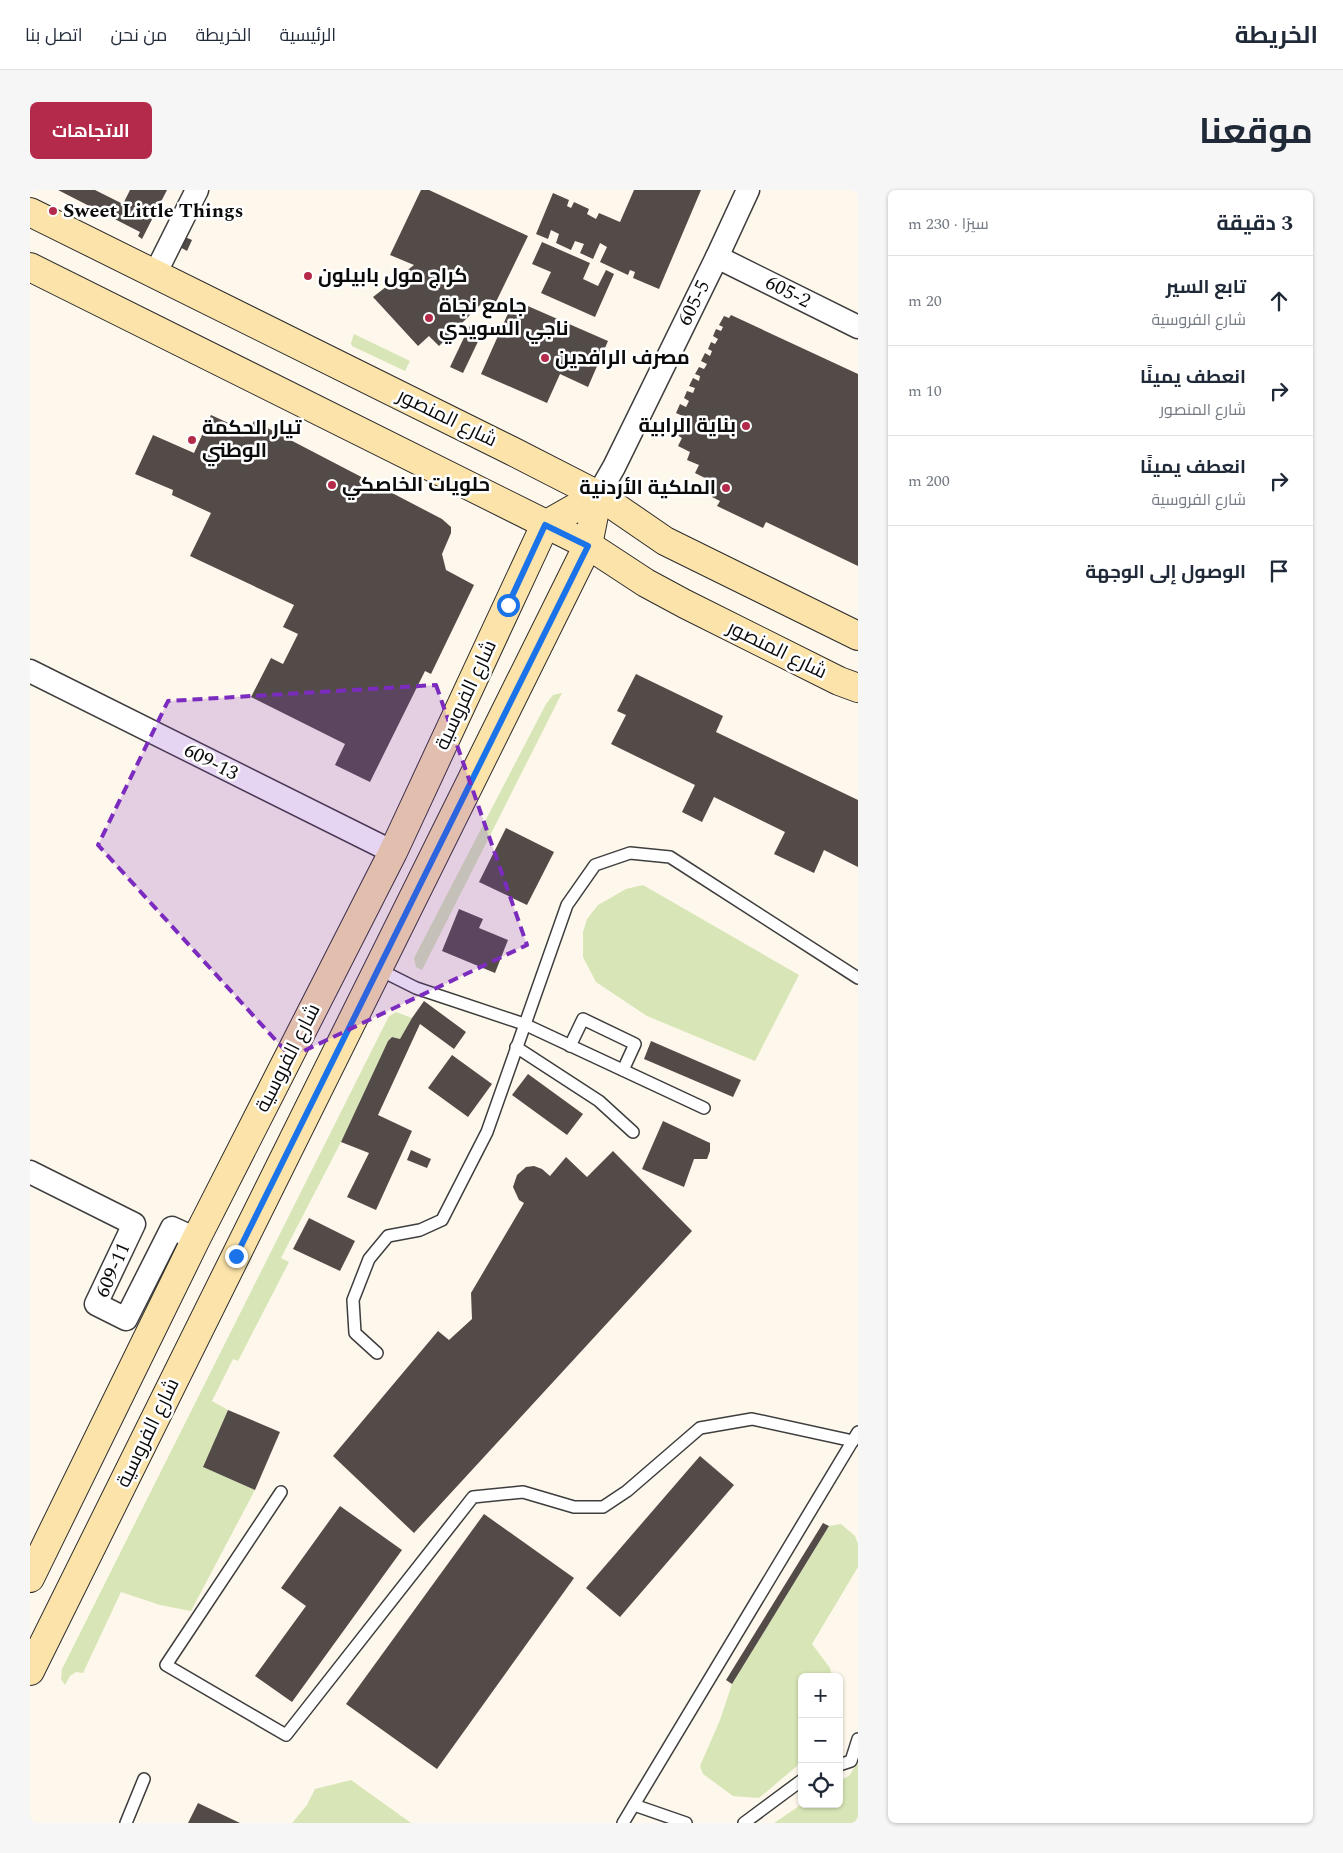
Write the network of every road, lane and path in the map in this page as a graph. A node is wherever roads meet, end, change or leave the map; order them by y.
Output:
1 (197, 190) edge
2 (748, 190) edge
3 (30, 212) edge
4 (717, 257) junction
5 (30, 267) edge
6 (155, 274) junction
7 (858, 327) edge
8 (598, 495) junction
9 (545, 525) junction
10 (588, 546) junction
11 (858, 636) edge
12 (30, 671) edge
13 (858, 688) edge
14 (393, 852) junction
15 (378, 969) junction
16 (858, 978) edge
17 (524, 1024) junction
18 (570, 1046) junction
19 (516, 1047) junction
20 (622, 1070) junction
21 (704, 1108) dead end
22 (633, 1132) dead end
23 (30, 1172) edge
24 (196, 1239) junction
25 (377, 1353) dead end
26 (855, 1437) edge
27 (281, 1492) dead end
28 (30, 1578) edge
29 (30, 1671) edge
30 (858, 1739) edge
31 (843, 1764) edge
32 (144, 1779) dead end
33 (798, 1783) edge
34 (634, 1805) junction
35 (126, 1823) edge
36 (623, 1823) edge
37 (686, 1823) edge
38 (744, 1823) edge

1 - 6 street
2 - 4 street, 605-5
3 - 6 street, شارع المنصور
4 - 7 street, 605-2
4 - 8 street, 605-5
5 - 9 street, شارع المنصور
6 - 8 street, شارع المنصور
8 - 9 street
8 - 10 street, شارع الفروسية
8 - 11 street, شارع المنصور
9 - 10 street, شارع المنصور
9 - 14 street, شارع الفروسية
10 - 13 street, شارع المنصور
10 - 15 street, شارع الفروسية
12 - 14 street, 609-13
14 - 24 street, شارع الفروسية
15 - 17 lane
15 - 29 street, شارع الفروسية
16 - 17 lane
17 - 18 lane
17 - 19 lane
18 - 20 lane
18 - 20 lane
19 - 22 lane
19 - 25 lane
20 - 21 lane
23 - 24 street, 609-11
24 - 28 street, شارع الفروسية
26 - 27 lane
26 - 34 lane
30 - 31 lane
32 - 35 lane
33 - 38 lane
34 - 36 lane
34 - 37 lane

